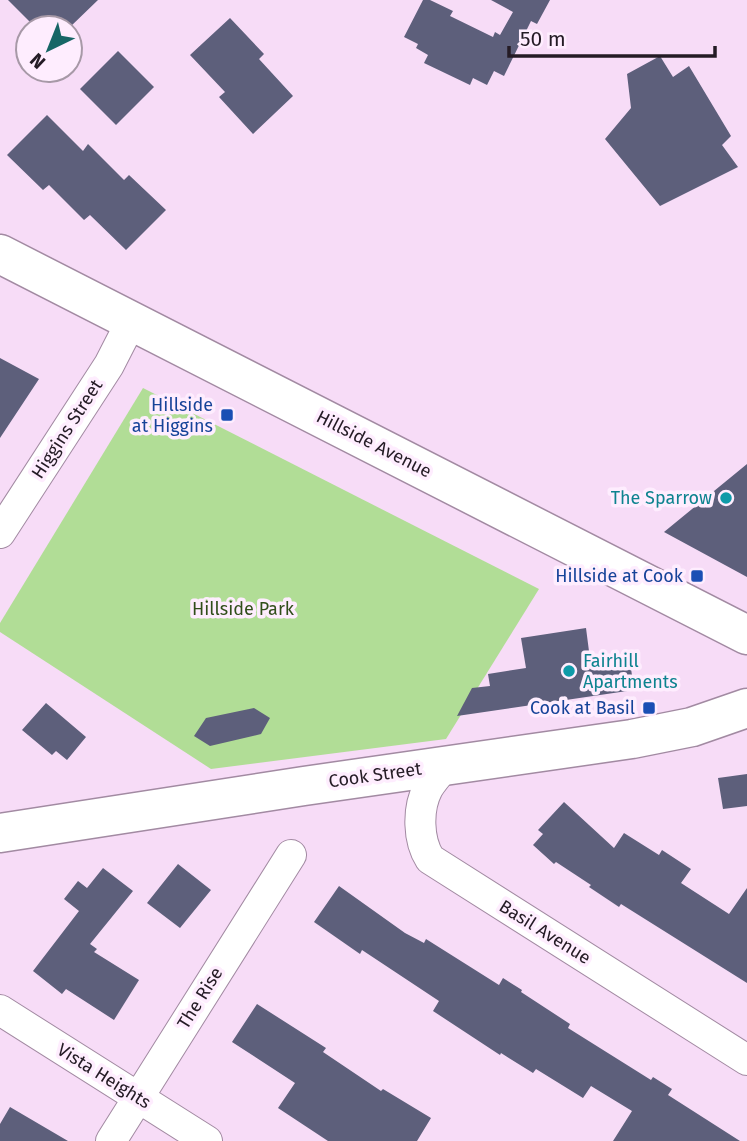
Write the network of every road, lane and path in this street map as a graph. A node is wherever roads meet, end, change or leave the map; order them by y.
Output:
1 (0, 254) edge
2 (131, 322) junction
3 (0, 533) edge
4 (747, 635) edge
5 (747, 708) edge
6 (446, 765) junction
7 (0, 833) edge
8 (291, 855) dead end
9 (0, 1010) edge
10 (747, 1060) edge
11 (140, 1099) junction
12 (111, 1141) edge
13 (207, 1141) edge

1 - 2 main road, Hillside Avenue
2 - 3 street, Higgins Street
2 - 4 main road, Hillside Avenue
5 - 6 main road, Cook Street
6 - 7 main road, Cook Street
6 - 10 street, Basil Avenue
8 - 11 street, The Rise
9 - 11 street, Vista Heights
11 - 12 street, The Rise
11 - 13 street, Vista Heights

